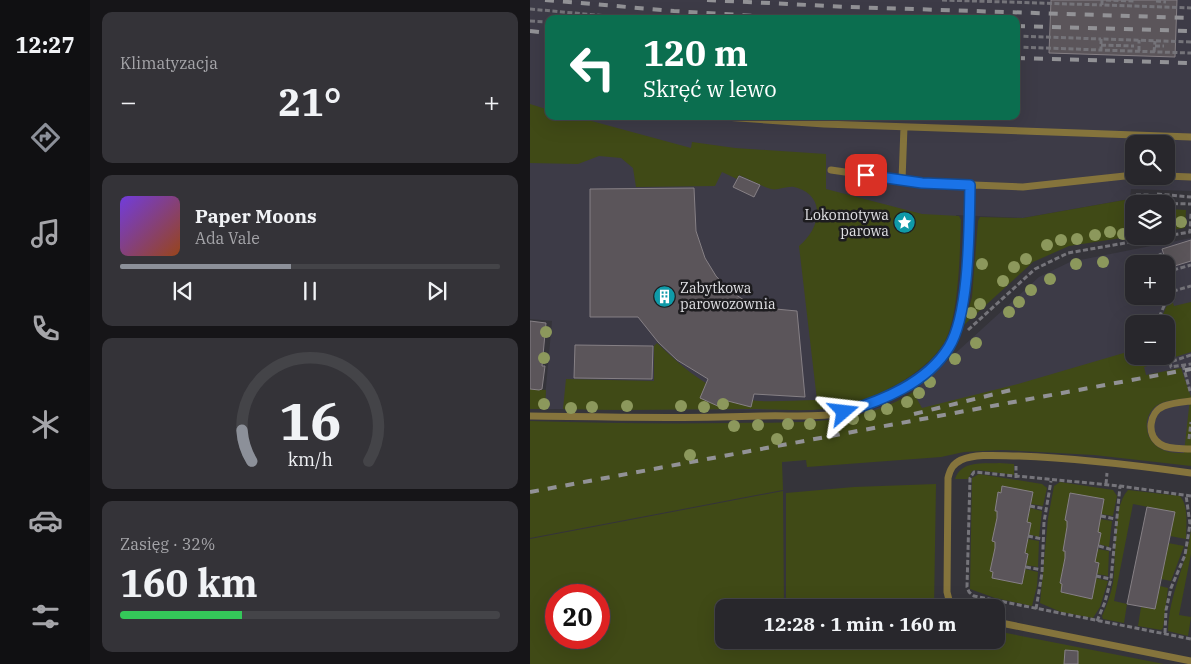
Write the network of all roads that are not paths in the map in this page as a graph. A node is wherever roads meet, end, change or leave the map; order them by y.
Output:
1 (781, 120) edge
2 (904, 127) junction
3 (1191, 137) edge
4 (831, 170) dead end
5 (1125, 176) edge
6 (1175, 176) edge
7 (1191, 177) edge
8 (902, 180) junction
9 (970, 185) junction
10 (1191, 401) edge
11 (530, 416) edge
12 (1191, 449) edge
13 (1191, 473) edge
14 (949, 599) edge
15 (1005, 624) edge
16 (1191, 661) edge

1 - 2 lane
2 - 3 lane
2 - 8 lane
4 - 8 lane
5 - 9 lane
6 - 7 lane
8 - 9 lane
9 - 11 lane
10 - 12 lane
13 - 14 lane
15 - 16 lane

